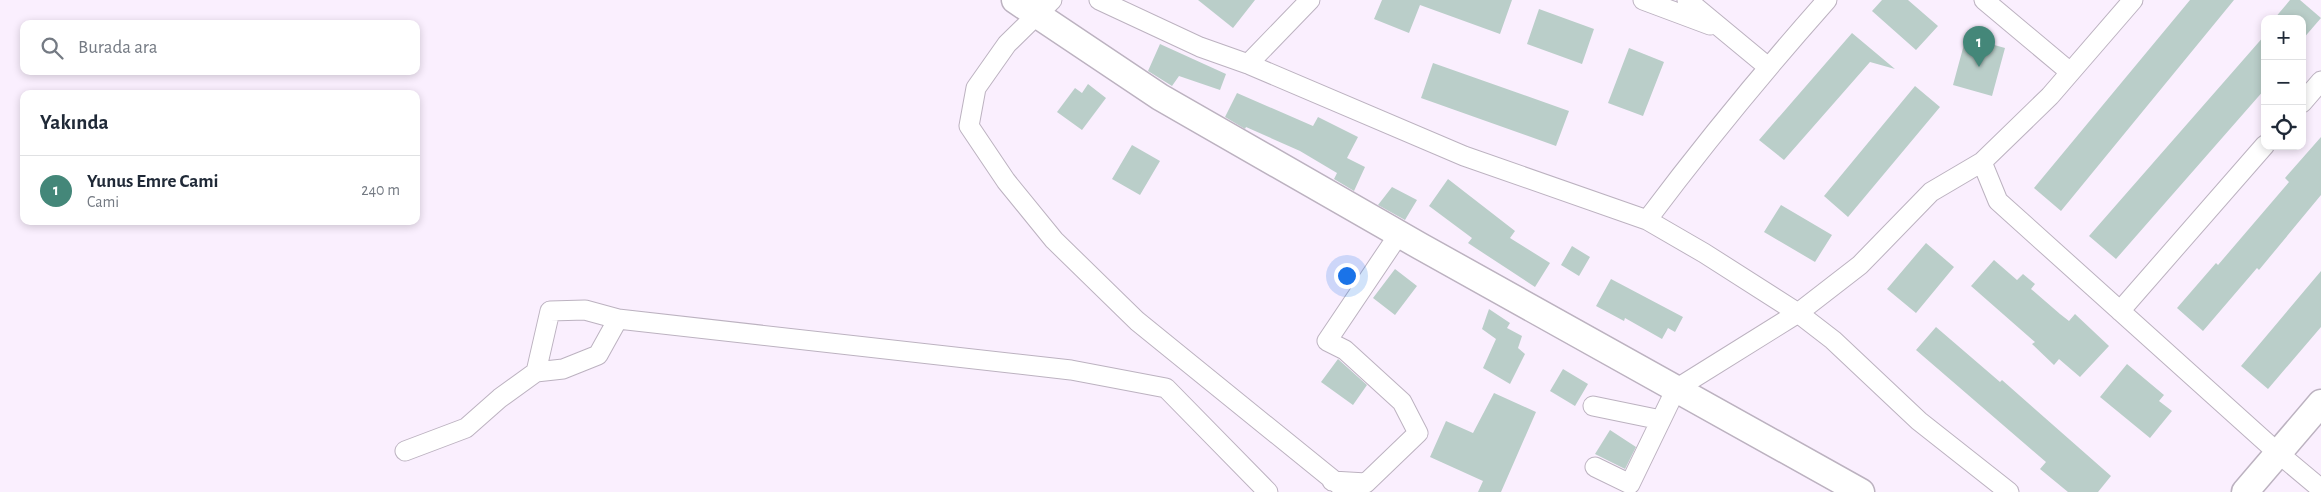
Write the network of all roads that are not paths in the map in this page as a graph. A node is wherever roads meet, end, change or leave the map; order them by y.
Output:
1 (1100, 0) edge
2 (1310, 0) edge
3 (1643, 0) edge
4 (1687, 0) edge
5 (1827, 0) edge
6 (1984, 0) edge
7 (2133, 0) edge
8 (1034, 5) edge
9 (1722, 29) junction
10 (1248, 64) junction
11 (1768, 67) junction
12 (2070, 72) junction
13 (2321, 81) edge
14 (2306, 98) edge
15 (2261, 150) edge
16 (1982, 162) junction
17 (1647, 220) junction
18 (1399, 234) junction
19 (2120, 311) junction
20 (1798, 313) junction
21 (618, 319) junction
22 (536, 372) junction
23 (1676, 389) junction
24 (2321, 403) edge
25 (1593, 406) dead end
26 (1661, 420) junction
27 (405, 451) dead end
28 (2278, 453) junction
29 (1595, 467) dead end
30 (1332, 481) junction
31 (2321, 489) edge
32 (1268, 492) edge
33 (1348, 492) edge
34 (1861, 492) edge
35 (2009, 492) edge
36 (2245, 492) edge

1 - 10 street
2 - 10 street
3 - 9 street
4 - 9 street
5 - 11 street
6 - 12 street
7 - 12 street
8 - 18 street
8 - 30 street
9 - 11 street
10 - 17 street
11 - 17 street
12 - 16 street
13 - 14 street
15 - 19 street
16 - 19 street
16 - 20 street
17 - 20 street
18 - 23 street
18 - 30 street
19 - 28 street
20 - 23 street
20 - 35 street
21 - 22 street
21 - 22 street
21 - 32 street
22 - 27 street
23 - 26 street
23 - 34 street
24 - 28 street
25 - 26 street
26 - 29 street
28 - 31 street
28 - 36 street
30 - 33 street

